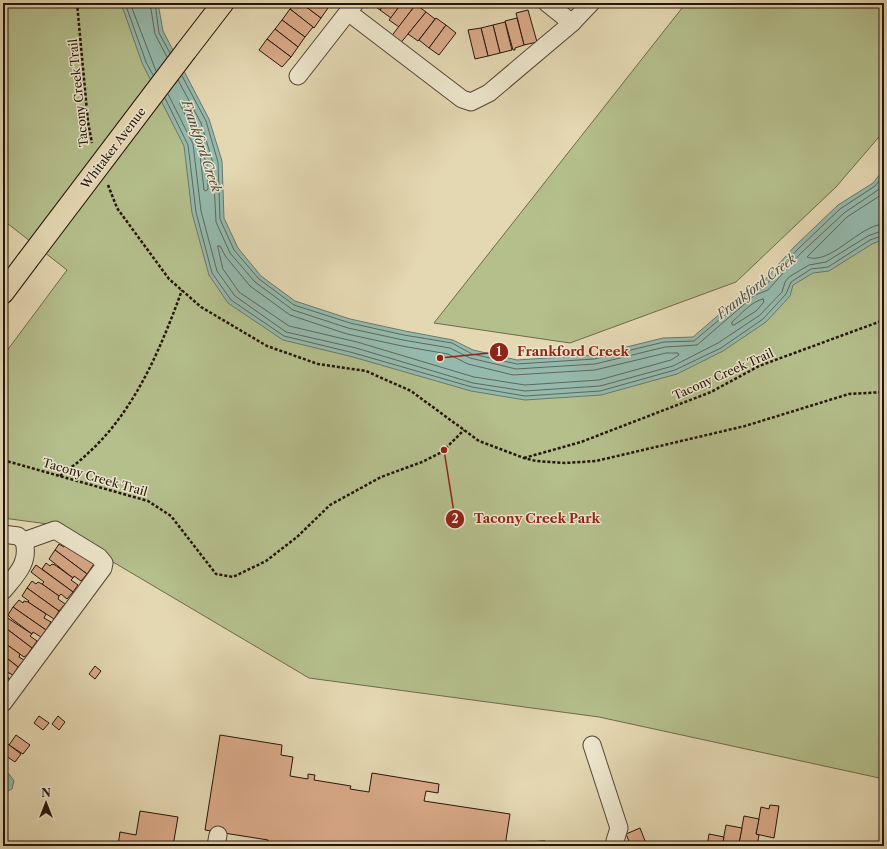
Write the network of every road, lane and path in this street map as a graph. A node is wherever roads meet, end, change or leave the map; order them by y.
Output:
1 (77, 3) edge
2 (223, 3) edge
3 (547, 3) edge
4 (591, 3) edge
5 (352, 8) edge
6 (572, 24) junction
7 (298, 76) dead end
8 (93, 148) dead end
9 (106, 181) dead end
10 (182, 290) junction
11 (3, 293) edge
12 (884, 320) edge
13 (884, 392) edge
14 (464, 430) junction
15 (524, 458) junction
16 (3, 460) edge
17 (59, 476) junction
18 (3, 534) edge
19 (24, 541) junction
20 (3, 591) edge
21 (3, 702) edge
22 (592, 745) dead end
23 (616, 846) edge

1 - 8 path, Tacony Creek Trail
2 - 11 main road, Whitaker Avenue, bridge
3 - 6 street
4 - 6 street
5 - 6 street
5 - 7 street
9 - 10 path
10 - 14 path
10 - 17 path
12 - 15 path, Tacony Creek Trail
13 - 15 path
14 - 15 path
14 - 17 path, Tacony Creek Trail
16 - 17 path, Tacony Creek Trail
18 - 19 street
19 - 20 street
19 - 21 street
22 - 23 street

